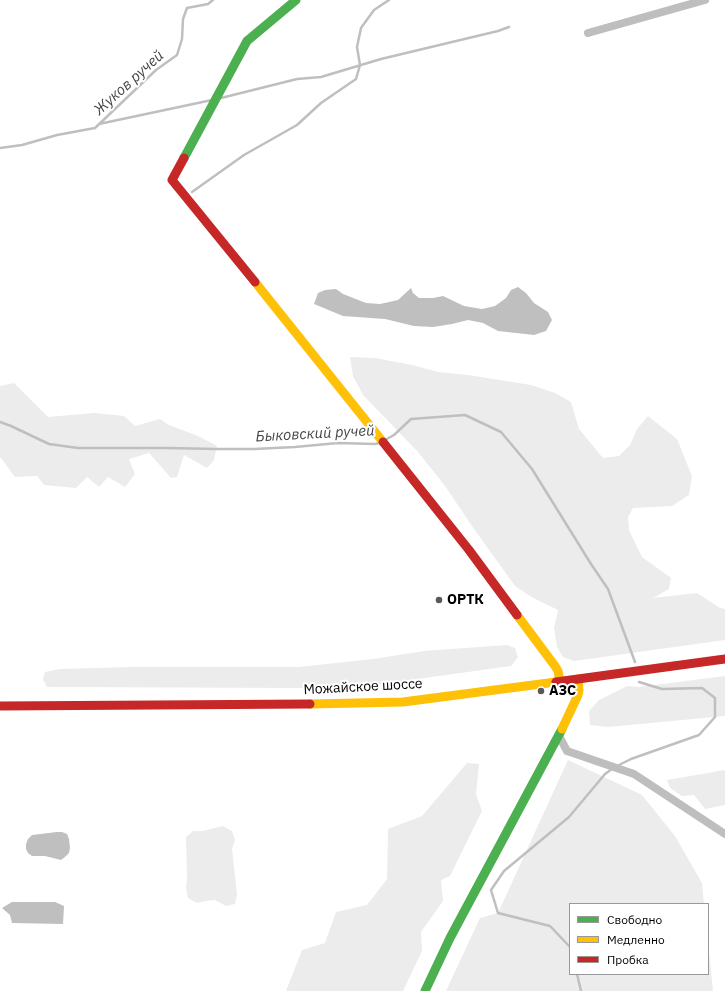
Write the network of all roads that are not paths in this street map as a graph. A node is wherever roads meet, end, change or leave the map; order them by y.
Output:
1 (296, 0) edge
2 (705, 0) edge
3 (588, 33) dead end
4 (725, 659) edge
5 (578, 679) junction
6 (560, 681) junction
7 (0, 706) edge
8 (559, 736) junction
9 (725, 834) edge
10 (425, 991) edge

1 - 6 street
2 - 3 street
4 - 5 street, Можайское шоссе
5 - 6 street, Можайское шоссе
5 - 8 street
6 - 7 street, Можайское шоссе
8 - 9 street
8 - 10 street

